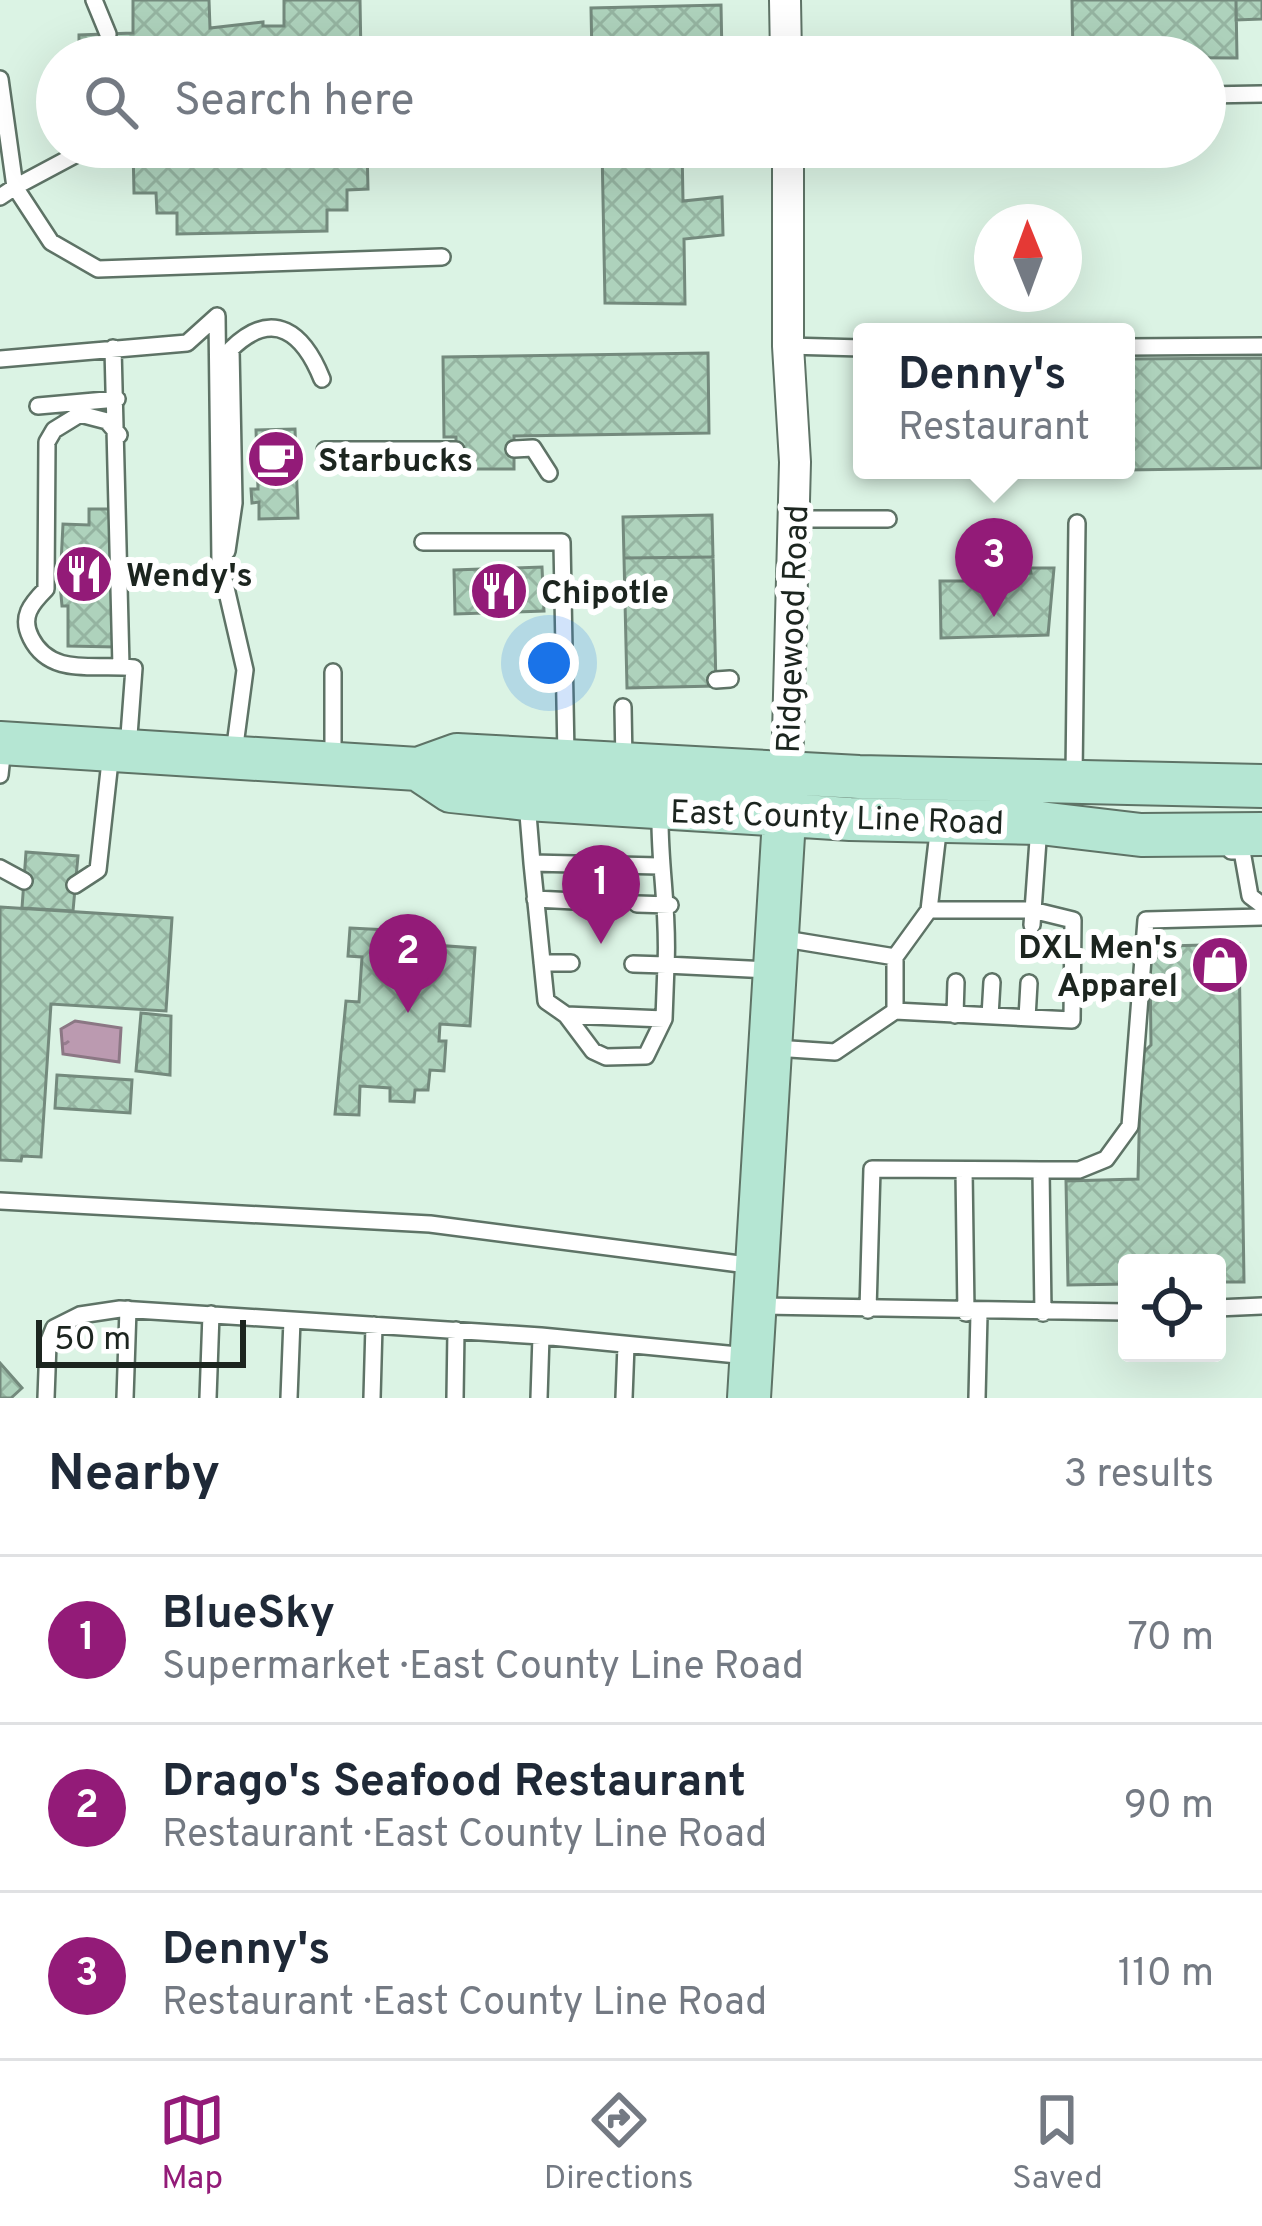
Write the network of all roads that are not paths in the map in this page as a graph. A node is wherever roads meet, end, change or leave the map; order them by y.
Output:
1 (94, 0) edge
2 (785, 0) edge
3 (108, 34) dead end
4 (786, 36) edge
5 (0, 79) edge
6 (1262, 94) edge
7 (1226, 95) edge
8 (52, 168) edge
9 (788, 168) edge
10 (8, 192) edge
11 (442, 257) dead end
12 (788, 346) junction
13 (1262, 346) edge
14 (1135, 347) edge
15 (113, 348) junction
16 (853, 348) edge
17 (0, 358) edge
18 (322, 379) dead end
19 (117, 398) junction
20 (38, 406) dead end
21 (119, 436) junction
22 (456, 449) dead end
23 (514, 449) dead end
24 (325, 450) dead end
25 (549, 473) dead end
26 (794, 519) junction
27 (888, 519) dead end
28 (1077, 524) dead end
29 (424, 542) dead end
30 (222, 582) junction
31 (128, 667) junction
32 (333, 672) dead end
33 (623, 707) dead end
34 (119, 752) junction
35 (1, 754) edge
36 (233, 760) junction
37 (566, 760) junction
38 (624, 763) junction
39 (333, 766) junction
40 (418, 769) junction
41 (1074, 785) junction
42 (1262, 787) edge
43 (785, 794) junction
44 (527, 800) junction
45 (661, 809) junction
46 (940, 821) junction
47 (1040, 824) junction
48 (1262, 834) edge
49 (1141, 835) junction
50 (532, 863) junction
51 (659, 866) junction
52 (0, 868) edge
53 (24, 881) dead end
54 (75, 885) dead end
55 (535, 899) junction
56 (574, 901) dead end
57 (638, 904) dead end
58 (670, 905) junction
59 (1262, 905) edge
60 (929, 910) junction
61 (1262, 917) edge
62 (1032, 918) junction
63 (776, 954) junction
64 (895, 957) junction
65 (571, 963) dead end
66 (542, 964) junction
67 (633, 964) dead end
68 (666, 964) junction
69 (956, 982) dead end
70 (992, 982) dead end
71 (1029, 983) dead end
72 (895, 1011) junction
73 (566, 1015) junction
74 (955, 1015) junction
75 (990, 1016) junction
76 (1027, 1018) junction
77 (664, 1019) junction
78 (771, 1048) junction
79 (964, 1170) junction
80 (1041, 1170) junction
81 (0, 1201) edge
82 (757, 1286) junction
83 (1262, 1306) edge
84 (1226, 1308) edge
85 (128, 1309) junction
86 (868, 1310) junction
87 (1118, 1312) edge
88 (973, 1313) junction
89 (1043, 1313) junction
90 (211, 1314) junction
91 (292, 1320) junction
92 (374, 1325) junction
93 (456, 1330) junction
94 (542, 1336) junction
95 (626, 1345) junction
96 (750, 1377) edge
97 (46, 1398) edge
98 (125, 1398) edge
99 (208, 1398) edge
100 (290, 1398) edge
101 (372, 1398) edge
102 (455, 1398) edge
103 (539, 1398) edge
104 (624, 1398) edge
105 (977, 1398) edge

1 - 3 lane
2 - 4 street
5 - 10 lane
6 - 7 lane
8 - 10 lane
9 - 12 street, Ridgewood Road
10 - 11 lane
12 - 16 lane
12 - 26 street, Ridgewood Road
13 - 14 lane
15 - 17 lane
15 - 19 lane
15 - 30 lane
18 - 30 lane
19 - 20 lane
19 - 21 lane
21 - 31 lane
21 - 31 lane
22 - 24 lane
23 - 25 lane
26 - 27 lane
26 - 43 street, Ridgewood Road
28 - 41 lane
29 - 37 lane
30 - 36 lane
31 - 34 lane
32 - 39 lane
33 - 38 lane
34 - 35 main road, East County Line Road
34 - 36 main road, East County Line Road
34 - 54 lane
36 - 39 main road, East County Line Road
37 - 38 main road, East County Line Road
37 - 40 main road, East County Line Road
38 - 43 main road, East County Line Road
39 - 40 main road, East County Line Road
40 - 44 main road, East County Line Road
41 - 42 main road, East County Line Road
41 - 43 main road, East County Line Road
43 - 45 main road, East County Line Road
43 - 46 main road, East County Line Road
43 - 63 main road, Ridgewood Road
44 - 45 main road, East County Line Road
44 - 50 lane
45 - 51 lane
46 - 47 main road, East County Line Road
46 - 60 lane
47 - 49 main road, East County Line Road
47 - 62 lane
48 - 49 main road, East County Line Road
49 - 59 lane
50 - 51 lane
50 - 55 lane
51 - 58 lane
52 - 53 lane
55 - 56 lane
55 - 66 lane
57 - 58 lane
58 - 68 lane
60 - 62 lane
60 - 64 lane
61 - 80 lane
62 - 76 lane
63 - 64 lane
63 - 68 lane
63 - 78 main road, Ridgewood Road
64 - 72 lane
65 - 66 lane
66 - 73 lane
67 - 68 lane
68 - 77 lane
69 - 74 lane
70 - 75 lane
71 - 76 lane
72 - 74 lane
72 - 78 lane
73 - 77 lane
73 - 77 lane
74 - 75 lane
75 - 76 lane
78 - 82 main road, Ridgewood Road
79 - 80 lane
79 - 86 lane
79 - 88 lane
80 - 89 lane
81 - 82 lane
82 - 86 lane
82 - 96 main road, Ridgewood Road
83 - 84 lane
85 - 90 lane
85 - 97 lane
85 - 98 lane
86 - 88 lane
87 - 89 lane
88 - 89 lane
88 - 105 lane
90 - 91 lane
90 - 99 lane
91 - 92 lane
91 - 100 lane
92 - 93 lane
92 - 101 lane
93 - 94 lane
93 - 102 lane
94 - 95 lane
94 - 103 lane
95 - 96 lane
95 - 104 lane

